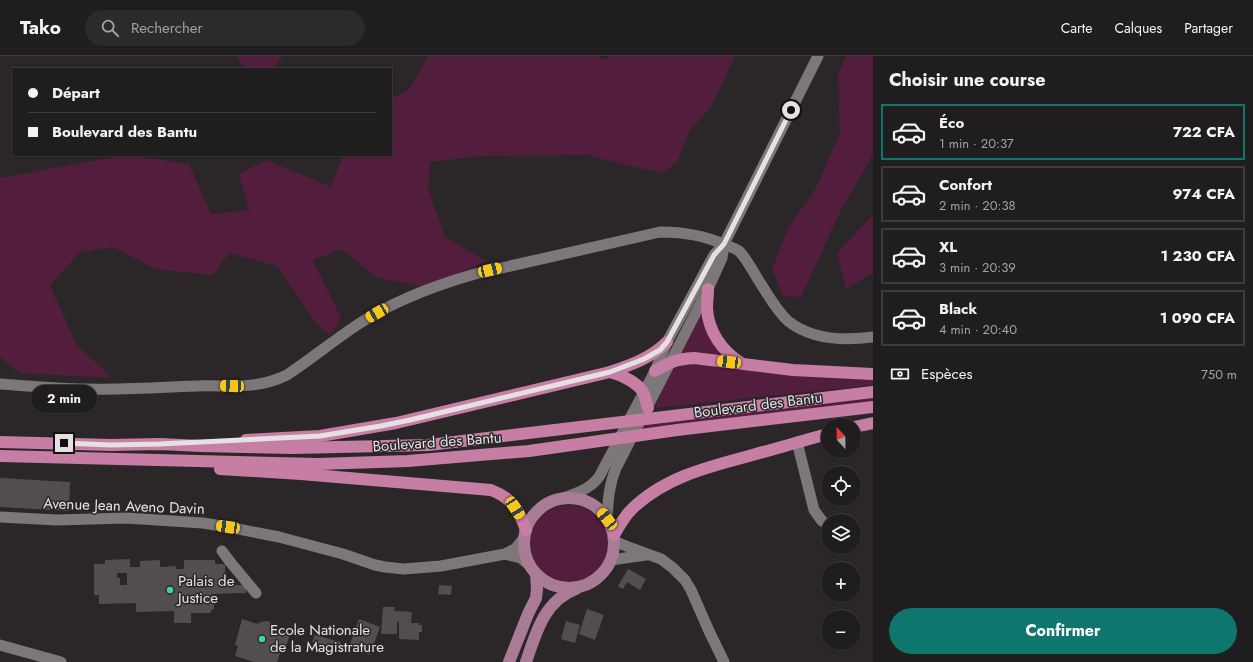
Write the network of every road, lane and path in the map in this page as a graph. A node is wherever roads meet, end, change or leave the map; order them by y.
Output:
1 (818, 56) edge
2 (724, 244) junction
3 (708, 289) junction
4 (873, 337) edge
5 (667, 342) junction
6 (670, 362) junction
7 (742, 364) junction
8 (655, 371) junction
9 (610, 372) junction
10 (873, 374) edge
11 (0, 384) edge
12 (873, 392) edge
13 (644, 393) junction
14 (873, 407) edge
15 (644, 408) junction
16 (873, 423) edge
17 (861, 426) edge
18 (821, 436) edge
19 (0, 442) edge
20 (797, 442) junction
21 (160, 444) junction
22 (0, 456) edge
23 (106, 459) junction
24 (611, 465) junction
25 (560, 499) junction
26 (0, 517) edge
27 (607, 519) junction
28 (821, 520) edge
29 (525, 534) junction
30 (614, 538) junction
31 (222, 551) dead end
32 (505, 554) junction
33 (648, 554) junction
34 (611, 560) junction
35 (533, 570) junction
36 (581, 587) junction
37 (256, 593) dead end
38 (528, 614) junction
39 (0, 645) edge
40 (35, 658) edge
41 (61, 662) edge
42 (502, 662) edge
43 (509, 662) edge
44 (526, 662) edge
45 (724, 662) edge

1 - 2 street
2 - 3 street
2 - 4 street
2 - 5 street
2 - 11 street
3 - 6 street
3 - 7 highway
5 - 8 street
5 - 9 highway
6 - 7 highway
6 - 8 highway
6 - 15 street
7 - 10 highway
8 - 13 street
9 - 13 highway
9 - 21 highway
12 - 21 highway, Boulevard des Bantu
13 - 15 highway
14 - 23 highway, Boulevard des Bantu
15 - 24 street
16 - 17 highway
18 - 20 highway
19 - 21 highway, Boulevard des Bantu
20 - 28 street
20 - 30 highway
22 - 23 highway, Boulevard des Bantu
23 - 29 highway
24 - 25 street
24 - 27 street
25 - 27 main road
25 - 29 main road
26 - 32 street, Avenue Jean Aveno Davin
27 - 30 main road
29 - 32 street
29 - 35 main road
30 - 33 street
30 - 34 main road
31 - 37 street
32 - 35 street
33 - 34 street
33 - 45 street
34 - 36 main road
35 - 36 main road
35 - 38 main road
36 - 44 main road
38 - 42 main road
38 - 43 main road
39 - 40 street
40 - 41 street

